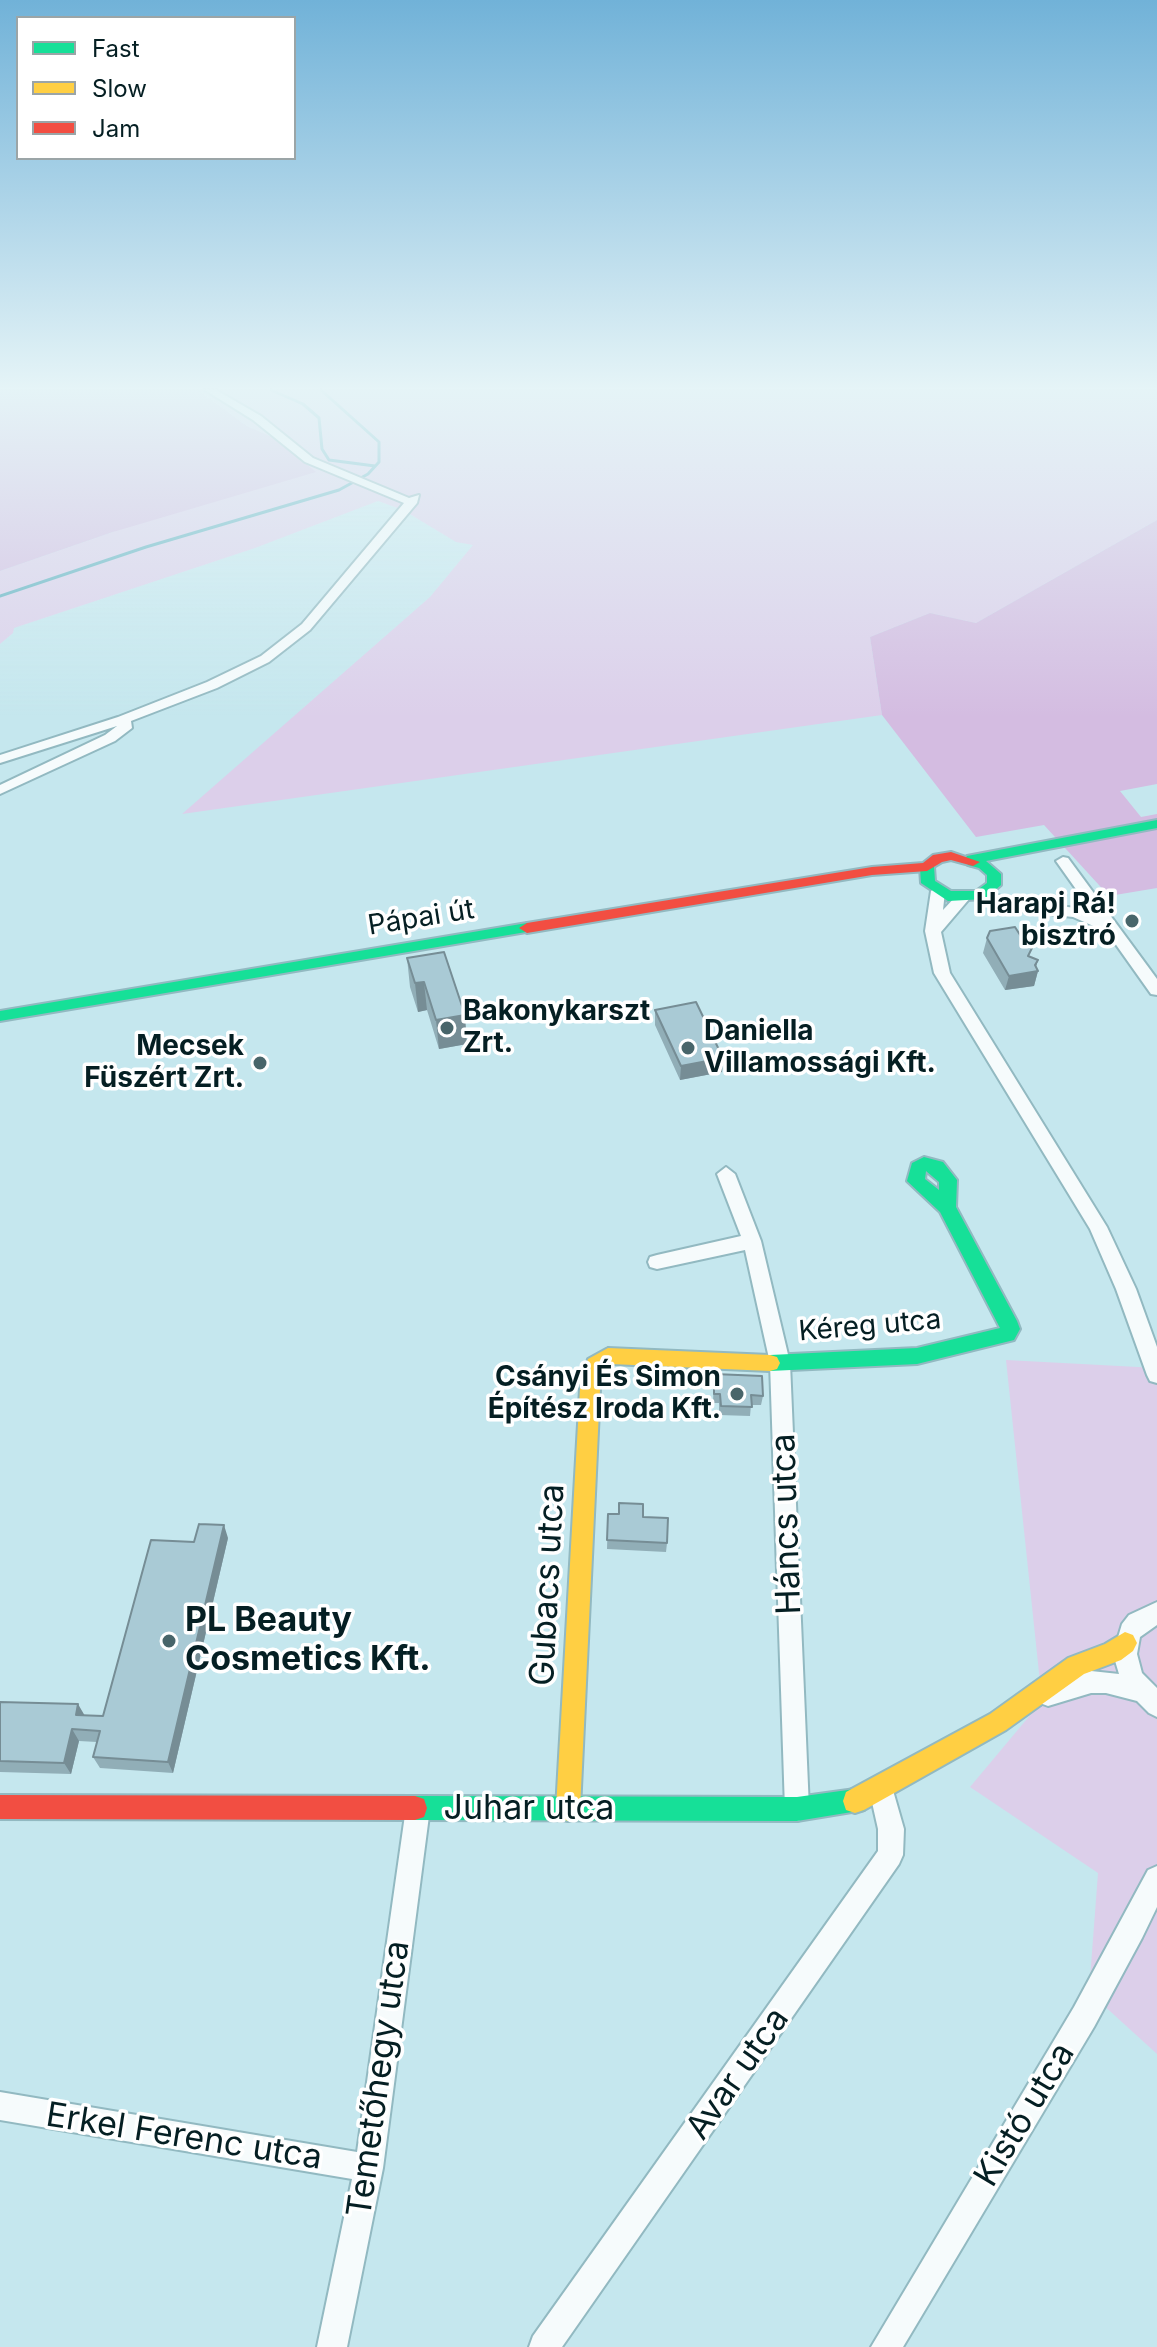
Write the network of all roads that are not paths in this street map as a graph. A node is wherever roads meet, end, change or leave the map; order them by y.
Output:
1 (413, 500) edge
2 (123, 720) junction
3 (0, 759) edge
4 (0, 790) edge
5 (1157, 824) edge
6 (1054, 842) junction
7 (972, 859) junction
8 (1063, 861) dead end
9 (994, 878) junction
10 (931, 880) junction
11 (971, 897) junction
12 (1054, 909) junction
13 (1113, 930) junction
14 (933, 931) junction
15 (1157, 990) edge
16 (0, 1016) edge
17 (726, 1174) dead end
18 (947, 1207) dead end
19 (752, 1241) junction
20 (657, 1262) dead end
21 (780, 1363) junction
22 (595, 1365) joint
23 (1157, 1375) edge
24 (1157, 1613) edge
25 (1125, 1643) junction
26 (1148, 1698) edge
27 (1030, 1700) junction
28 (881, 1789) junction
29 (0, 1807) edge
30 (418, 1808) junction
31 (568, 1809) junction
32 (797, 1809) junction
33 (1157, 1879) edge
34 (0, 2106) edge
35 (369, 2168) junction
36 (332, 2347) edge
37 (544, 2347) edge
38 (886, 2347) edge

1 - 2 street
2 - 3 street
2 - 4 street
5 - 6 street
6 - 7 street
6 - 9 street
7 - 9 street
7 - 10 street
8 - 13 street
9 - 11 street
9 - 12 street
10 - 11 street
10 - 14 street
10 - 16 street, Pápai út
11 - 12 street
11 - 14 street
12 - 13 street
13 - 15 street
14 - 23 street
17 - 19 street, Háncs utca
18 - 21 street, Kéreg utca
19 - 20 street
19 - 21 street, Háncs utca
21 - 22 street, Kéreg utca
21 - 32 street, Háncs utca
22 - 31 street, Gubacs utca
24 - 25 street
25 - 26 street
25 - 27 street, Juhar utca
26 - 27 street, Juhar utca
27 - 28 street, Juhar utca
28 - 32 street, Juhar utca
28 - 37 street, Avar utca
29 - 30 street, Juhar utca
30 - 31 street, Juhar utca
30 - 35 street, Temetőhegy utca
31 - 32 street, Juhar utca
33 - 38 street, Kistó utca
34 - 35 street, Erkel Ferenc utca
35 - 36 street, Temetőhegy utca

